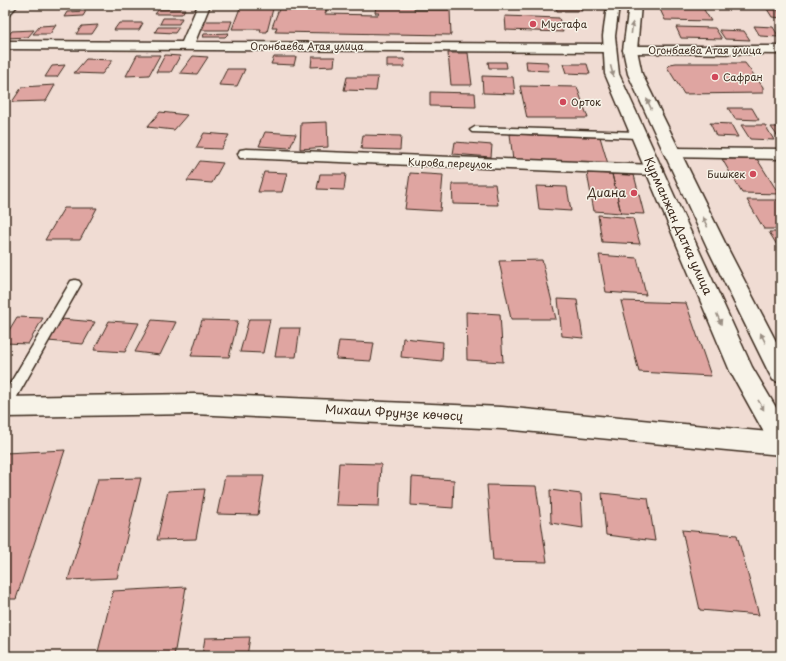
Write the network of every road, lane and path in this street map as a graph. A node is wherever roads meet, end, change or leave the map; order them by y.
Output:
1 (12, 5) edge
2 (204, 5) edge
3 (614, 5) edge
4 (635, 5) edge
5 (5, 12) edge
6 (5, 45) edge
7 (187, 45) junction
8 (609, 48) junction
9 (630, 50) junction
10 (781, 50) edge
11 (475, 130) dead end
12 (638, 135) junction
13 (672, 153) junction
14 (246, 154) dead end
15 (781, 154) edge
16 (654, 170) junction
17 (74, 284) dead end
18 (781, 373) edge
19 (5, 406) edge
20 (781, 439) edge
21 (781, 444) edge

1 - 5 main road
2 - 7 main road
3 - 8 main road, Курманжан Датка улица
9 -> 4 main road, Курманжан Датка улица
6 - 7 main road, Огонбаева Атая улица
7 - 8 main road, Огонбаева Атая улица
8 -> 12 main road, Курманжан Датка улица
9 - 10 main road, Огонбаева Атая улица
13 -> 9 main road, Курманжан Датка улица
11 - 12 lane
12 - 16 main road, Курманжан Датка улица
13 - 15 main road
18 -> 13 main road, Курманжан Датка улица
14 - 16 main road, Кирова переулок
16 -> 20 main road, Курманжан Датка улица
17 - 19 lane
19 - 21 main road, Михаил Фрунзе көчөсү

